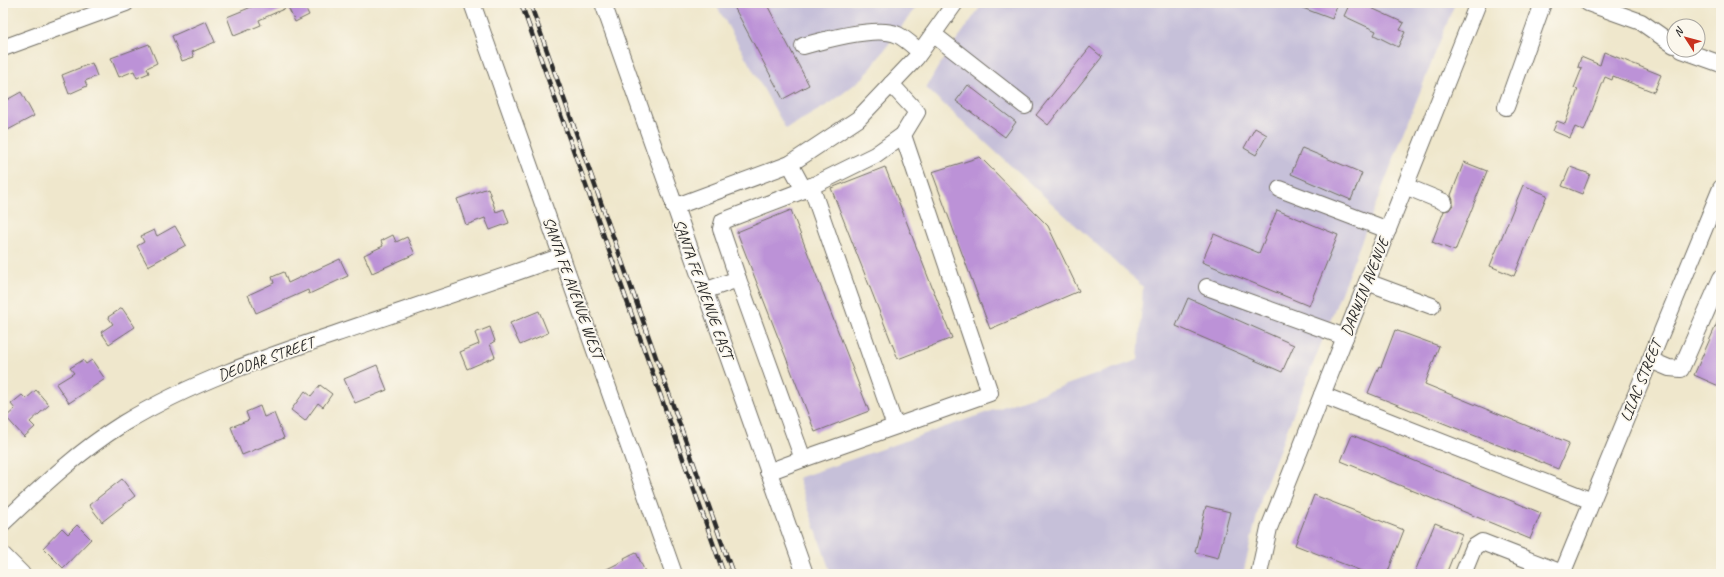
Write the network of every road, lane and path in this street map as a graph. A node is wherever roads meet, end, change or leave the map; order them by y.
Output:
1 (126, 3) edge
2 (472, 3) edge
3 (603, 3) edge
4 (955, 3) edge
5 (1478, 3) edge
6 (1543, 3) edge
7 (1588, 3) edge
8 (933, 34) junction
9 (1666, 39) edge
10 (802, 46) dead end
11 (3, 48) edge
12 (920, 52) junction
13 (1704, 58) edge
14 (1721, 64) edge
15 (891, 84) junction
16 (1025, 106) dead end
17 (1506, 107) dead end
18 (903, 135) junction
19 (790, 164) junction
20 (1405, 186) junction
21 (808, 188) junction
22 (1721, 188) edge
23 (1280, 190) dead end
24 (1444, 202) dead end
25 (674, 207) junction
26 (1388, 230) junction
27 (562, 256) junction
28 (1721, 278) edge
29 (738, 279) junction
30 (1367, 282) junction
31 (1207, 287) dead end
32 (704, 291) junction
33 (1432, 306) dead end
34 (1345, 337) junction
35 (1650, 360) junction
36 (1322, 395) junction
37 (895, 426) junction
38 (803, 459) junction
39 (768, 472) junction
40 (1592, 501) junction
41 (3, 523) edge
42 (3, 555) edge
43 (1562, 573) edge
44 (22, 574) edge
45 (674, 574) edge
46 (805, 574) edge
47 (1259, 574) edge
48 (1463, 574) edge

1 - 11 street
2 - 27 street, SANTA FE AVENUE WEST
3 - 25 street, SANTA FE AVENUE EAST
4 - 8 street
5 - 20 street, DARWIN AVENUE
6 - 17 street
7 - 9 street
8 - 12 street
8 - 16 street
10 - 12 street
12 - 15 street
13 - 14 street
15 - 18 street
15 - 19 street
18 - 21 street
18 - 37 street
19 - 21 street
19 - 25 street
20 - 24 street
20 - 26 street, DARWIN AVENUE
21 - 29 street
21 - 37 street
22 - 35 street, LILAC STREET
23 - 26 street
25 - 32 street, SANTA FE AVENUE EAST
26 - 30 street, DARWIN AVENUE
27 - 41 street, DEODAR STREET
27 - 45 street, SANTA FE AVENUE WEST
28 - 35 street
29 - 32 street
29 - 38 street
30 - 33 street
30 - 34 street, DARWIN AVENUE
31 - 34 street
32 - 39 street, SANTA FE AVENUE EAST
34 - 36 street, DARWIN AVENUE
35 - 40 street, LILAC STREET
36 - 40 street
36 - 47 street, DARWIN AVENUE
37 - 38 street
38 - 39 street
39 - 46 street, SANTA FE AVENUE EAST
40 - 43 street, LILAC STREET
42 - 44 street
43 - 48 street

